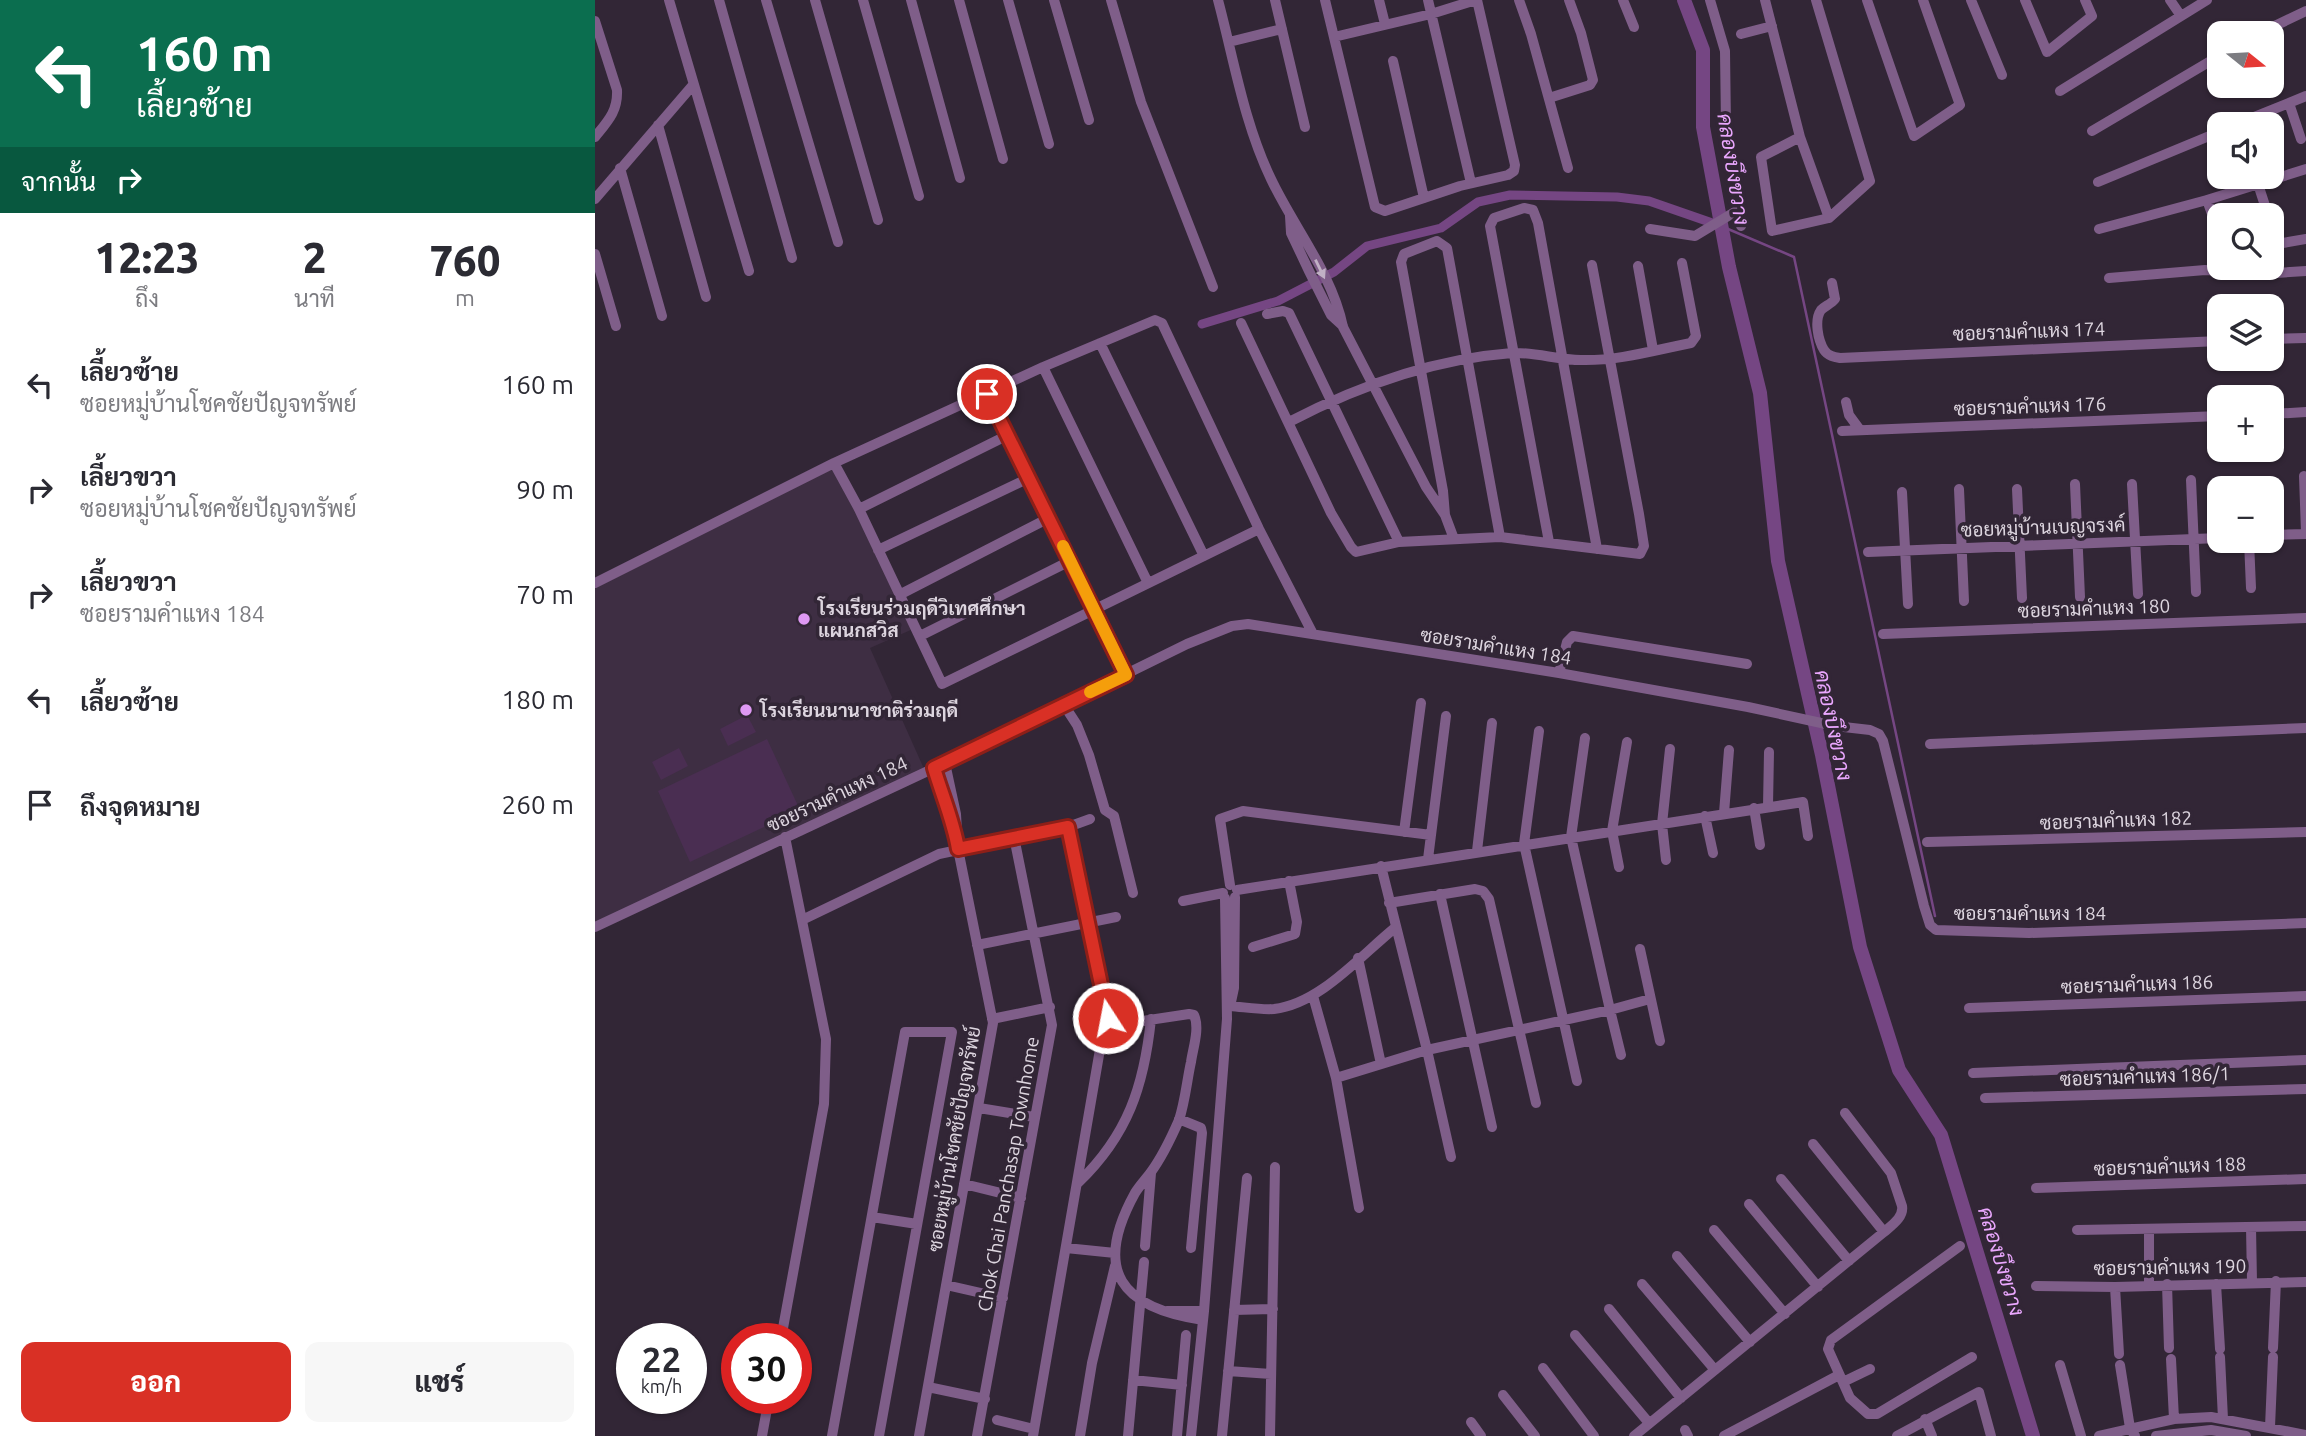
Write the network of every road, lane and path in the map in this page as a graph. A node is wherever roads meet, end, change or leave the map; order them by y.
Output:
1 (669, 0) edge
2 (719, 0) edge
3 (767, 0) edge
4 (815, 0) edge
5 (863, 0) edge
6 (911, 0) edge
7 (959, 0) edge
8 (1008, 0) edge
9 (1054, 0) edge
10 (1111, 0) edge
11 (1218, 0) edge
12 (1275, 0) edge
13 (1325, 0) edge
14 (1379, 0) edge
15 (1428, 0) edge
16 (1476, 0) edge
17 (1519, 0) edge
18 (1569, 0) edge
19 (1623, 0) edge
20 (1710, 0) edge
21 (1765, 0) edge
22 (1816, 0) edge
23 (1867, 0) edge
24 (1923, 0) edge
25 (1971, 0) edge
26 (2025, 0) edge
27 (2085, 0) edge
28 (2171, 0) edge
29 (2207, 0) edge
30 (2306, 11) edge
31 (1431, 14) junction
32 (2181, 16) junction
33 (595, 21) edge
34 (2284, 22) edge
35 (1385, 24) junction
36 (1772, 26) junction
37 (1634, 27) dead end
38 (1282, 29) junction
39 (1741, 34) dead end
40 (1334, 37) junction
41 (603, 42) junction
42 (1229, 42) junction
43 (595, 51) edge
44 (1393, 61) dead end
45 (2207, 63) edge
46 (2002, 75) dead end
47 (693, 85) junction
48 (2060, 91) dead end
49 (2306, 96) edge
50 (1549, 98) junction
51 (2289, 103) junction
52 (2267, 112) edge
53 (1089, 120) dead end
54 (657, 125) junction
55 (1305, 127) dead end
56 (2092, 131) dead end
57 (1800, 136) junction
58 (595, 137) edge
59 (2207, 137) edge
60 (2301, 139) dead end
61 (1049, 144) dead end
62 (1003, 159) dead end
63 (620, 168) junction
64 (1568, 168) dead end
65 (2306, 169) edge
66 (2284, 176) edge
67 (960, 178) dead end
68 (2098, 181) dead end
69 (1471, 183) junction
70 (2242, 189) edge
71 (919, 196) dead end
72 (1424, 198) junction
73 (595, 199) edge
74 (2207, 200) junction
75 (2208, 203) edge
76 (1738, 210) junction
77 (1829, 218) junction
78 (878, 220) dead end
79 (1741, 226) dead end
80 (1650, 229) dead end
81 (2099, 229) dead end
82 (2306, 239) edge
83 (838, 242) dead end
84 (2284, 243) edge
85 (595, 254) edge
86 (792, 258) dead end
87 (1682, 263) dead end
88 (1592, 265) dead end
89 (1638, 266) dead end
90 (2207, 270) edge
91 (749, 271) dead end
92 (2306, 271) edge
93 (2284, 272) edge
94 (2109, 278) dead end
95 (1832, 283) dead end
96 (1213, 287) dead end
97 (706, 297) dead end
98 (1267, 314) dead end
99 (662, 316) dead end
100 (1241, 323) dead end
101 (616, 326) dead end
102 (2306, 338) edge
103 (2284, 339) edge
104 (2207, 342) edge
105 (1100, 343) junction
106 (1653, 351) junction
107 (1513, 353) junction
108 (1563, 359) junction
109 (1610, 359) junction
110 (1467, 360) junction
111 (1043, 367) junction
112 (1422, 369) junction
113 (1373, 383) junction
114 (987, 394) junction
115 (1331, 401) junction
116 (1846, 402) dead end
117 (2306, 412) edge
118 (2284, 413) edge
119 (2207, 416) edge
120 (1289, 422) junction
121 (1860, 430) junction
122 (1842, 431) dead end
123 (1009, 435) junction
124 (834, 463) junction
125 (2304, 476) dead end
126 (1029, 478) junction
127 (2191, 480) dead end
128 (2075, 484) dead end
129 (2132, 484) dead end
130 (1959, 489) dead end
131 (2017, 489) dead end
132 (1902, 492) dead end
133 (859, 509) junction
134 (1445, 515) junction
135 (1049, 519) junction
136 (1259, 529) junction
137 (2306, 533) edge
138 (2284, 534) edge
139 (1500, 537) junction
140 (2207, 538) edge
141 (1454, 539) junction
142 (2192, 539) junction
143 (2136, 540) junction
144 (1399, 542) junction
145 (1549, 542) junction
146 (2078, 543) junction
147 (2020, 545) junction
148 (1961, 547) junction
149 (1597, 549) junction
150 (878, 550) junction
151 (1906, 550) junction
152 (1868, 552) dead end
153 (2250, 553) edge
154 (1205, 556) junction
155 (1070, 561) junction
156 (595, 583) edge
157 (1148, 583) junction
158 (2251, 589) dead end
159 (2196, 592) dead end
160 (899, 594) junction
161 (2138, 594) dead end
162 (2080, 597) dead end
163 (2022, 598) dead end
164 (1964, 601) dead end
165 (1907, 604) dead end
166 (1094, 610) junction
167 (2306, 618) edge
168 (1313, 634) junction
169 (1883, 634) dead end
170 (920, 636) junction
171 (1747, 664) dead end
172 (1559, 673) junction
173 (1126, 675) junction
174 (1421, 703) dead end
175 (1064, 705) junction
176 (1446, 716) dead end
177 (1492, 723) dead end
178 (2306, 728) edge
179 (1539, 732) dead end
180 (1585, 738) dead end
181 (1627, 742) dead end
182 (1930, 744) dead end
183 (1670, 749) dead end
184 (1729, 750) dead end
185 (1769, 752) dead end
186 (945, 763) junction
187 (934, 768) junction
188 (1767, 806) junction
189 (1754, 808) junction
190 (1724, 813) junction
191 (1705, 816) junction
192 (1090, 819) dead end
193 (1662, 824) junction
194 (1068, 827) junction
195 (955, 830) junction
196 (1612, 831) junction
197 (1404, 832) junction
198 (2306, 832) edge
199 (1431, 835) junction
200 (1808, 836) dead end
201 (785, 837) junction
202 (1014, 837) junction
203 (1571, 837) junction
204 (1927, 842) dead end
205 (1524, 844) junction
206 (1760, 845) dead end
207 (958, 849) junction
208 (1477, 852) junction
209 (1713, 853) dead end
210 (1428, 859) junction
211 (1665, 860) dead end
212 (1381, 866) junction
213 (1619, 867) dead end
214 (1289, 881) junction
215 (1133, 893) dead end
216 (1230, 893) junction
217 (1440, 894) junction
218 (1183, 901) dead end
219 (1389, 903) junction
220 (1116, 917) dead end
221 (802, 920) junction
222 (1089, 922) junction
223 (2306, 923) edge
224 (595, 927) edge
225 (1396, 927) junction
226 (1034, 934) junction
227 (977, 945) junction
228 (1253, 947) dead end
229 (1230, 949) junction
230 (1640, 949) dead end
231 (1358, 958) junction
232 (1313, 996) junction
233 (2306, 996) edge
234 (1650, 999) junction
235 (1230, 1006) junction
236 (1050, 1007) junction
237 (1969, 1007) dead end
238 (1610, 1010) junction
239 (1108, 1018) dead end
240 (992, 1019) junction
241 (1151, 1019) junction
242 (1227, 1019) junction
243 (1563, 1020) junction
244 (1518, 1030) junction
245 (1474, 1039) junction
246 (1660, 1041) dead end
247 (1427, 1050) junction
248 (1621, 1055) dead end
249 (2306, 1060) edge
250 (1381, 1064) junction
251 (1973, 1073) dead end
252 (1336, 1078) junction
253 (1577, 1081) dead end
254 (2306, 1089) edge
255 (1986, 1098) dead end
256 (1535, 1103) dead end
257 (979, 1108) junction
258 (1845, 1113) dead end
259 (1034, 1116) junction
260 (1179, 1119) junction
261 (1492, 1127) dead end
262 (1813, 1144) dead end
263 (1451, 1157) dead end
264 (1275, 1167) dead end
265 (1151, 1172) junction
266 (1247, 1178) dead end
267 (1781, 1179) dead end
268 (2306, 1179) edge
269 (1077, 1183) junction
270 (964, 1184) junction
271 (2036, 1188) dead end
272 (1021, 1198) junction
273 (1749, 1204) dead end
274 (1359, 1208) dead end
275 (872, 1217) junction
276 (917, 1224) junction
277 (2306, 1226) edge
278 (2251, 1227) junction
279 (2149, 1229) junction
280 (1714, 1230) dead end
281 (2077, 1230) dead end
282 (1884, 1233) junction
283 (1145, 1246) dead end
284 (1960, 1246) dead end
285 (1066, 1248) junction
286 (1191, 1248) dead end
287 (1115, 1253) junction
288 (1677, 1256) dead end
289 (1849, 1261) junction
290 (1144, 1262) dead end
291 (1115, 1266) junction
292 (2276, 1281) junction
293 (2252, 1282) junction
294 (2306, 1282) edge
295 (1642, 1284) dead end
296 (2167, 1284) junction
297 (2217, 1284) junction
298 (946, 1285) junction
299 (2036, 1286) dead end
300 (2149, 1286) junction
301 (1818, 1287) junction
302 (2115, 1287) junction
303 (1003, 1298) junction
304 (1140, 1302) junction
305 (1273, 1309) junction
306 (1609, 1309) dead end
307 (1234, 1310) junction
308 (1785, 1314) junction
309 (1203, 1315) junction
310 (784, 1323) edge
311 (1186, 1335) dead end
312 (1574, 1335) dead end
313 (1750, 1342) junction
314 (2169, 1348) dead end
315 (2119, 1354) dead end
316 (1972, 1357) dead end
317 (2171, 1359) dead end
318 (2060, 1365) dead end
319 (2120, 1366) dead end
320 (1543, 1368) dead end
321 (1870, 1369) dead end
322 (1715, 1370) junction
323 (1229, 1371) junction
324 (1271, 1374) junction
325 (1841, 1378) junction
326 (1133, 1380) junction
327 (1182, 1385) junction
328 (927, 1387) junction
329 (1503, 1395) dead end
330 (1681, 1398) junction
331 (985, 1399) junction
332 (766, 1414) edge
333 (2200, 1418) junction
334 (1925, 1419) junction
335 (2174, 1419) junction
336 (2223, 1419) junction
337 (997, 1420) dead end
338 (1471, 1422) dead end
339 (1649, 1423) junction
340 (2270, 1427) junction
341 (1034, 1432) edge
342 (2132, 1432) edge
343 (2201, 1433) edge
344 (2306, 1434) edge
345 (762, 1436) edge
346 (832, 1436) edge
347 (879, 1436) edge
348 (919, 1436) edge
349 (977, 1436) edge
350 (1080, 1436) edge
351 (1128, 1436) edge
352 (1177, 1436) edge
353 (1191, 1436) edge
354 (1222, 1436) edge
355 (1270, 1436) edge
356 (1481, 1436) edge
357 (1535, 1436) edge
358 (1594, 1436) edge
359 (1634, 1436) edge
360 (1724, 1436) edge
361 (1897, 1436) edge
362 (1932, 1436) edge
363 (1991, 1436) edge
364 (2081, 1436) edge
365 (2099, 1436) edge
366 (2156, 1436) edge
367 (2246, 1436) edge

1 - 47 street
2 - 86 street
3 - 83 street
4 - 78 street
5 - 71 street
6 - 67 street
7 - 62 street
8 - 61 street
9 - 53 street
10 - 96 street
11 - 42 street
12 - 38 street
13 - 40 street
14 - 35 street
15 - 31 street
16 - 31 street
16 - 69 street
17 - 50 street
18 - 50 street
19 - 37 street
20 - 76 street
21 - 36 street
22 - 77 street
23 - 24 street
25 - 46 street
26 - 27 street
28 - 32 street
29 - 32 street
30 - 34 street
31 - 35 street
31 - 69 street
32 - 48 street
33 - 41 street
35 - 40 street
36 - 39 street
36 - 57 street
38 - 42 street
38 - 55 street
40 - 72 street
41 - 43 street
41 - 58 street
42 - 113 street
44 - 72 street
45 - 56 street
47 - 54 street
47 - 91 street
49 - 51 street
50 - 64 street
51 - 52 street
51 - 60 street
54 - 63 street
54 - 97 street
57 - 77 street
57 - 77 street
59 - 68 street
63 - 73 street
63 - 99 street
65 - 66 street
69 - 72 street
70 - 74 street
74 - 75 street
74 - 81 street
76 - 79 street
76 - 80 street
82 - 84 street
85 - 101 street
87 - 106 street
88 - 109 street
89 - 106 street
90 - 94 street
92 - 93 street
95 - 104 street, ซอยรามคำแหง 174
98 - 115 street
100 - 120 street
102 - 103 street
105 - 111 street
105 - 136 street
105 - 154 street
106 - 109 street
107 - 108 street
107 - 108 street
107 - 110 street
107 - 145 street
108 - 109 street
108 - 149 street
109 - 149 street
110 - 112 street
110 - 112 street
110 - 139 street
111 - 114 street
111 - 157 street
112 - 113 street
112 - 134 street
113 - 115 street
113 - 134 street
114 - 123 street
114 - 124 street
115 - 120 street
115 - 144 street
116 - 121 street
117 - 118 street
119 - 121 street, ซอยรามคำแหง 176
120 - 144 street
121 - 122 street, ซอยรามคำแหง 176
123 - 126 street
123 - 133 street
124 - 133 street
124 - 156 street
125 - 137 street
126 - 135 street
126 - 150 street
127 - 142 street
128 - 146 street
129 - 143 street
130 - 148 street
131 - 147 street
132 - 151 street
133 - 150 street
134 - 141 street
135 - 155 street
135 - 160 street
136 - 154 street
136 - 168 street
137 - 138 street
139 - 141 street
139 - 145 street
140 - 142 street, ซอยหมู่บ้านเบญจรงค์
141 - 144 street
142 - 143 street, ซอยหมู่บ้านเบญจรงค์
142 - 159 street
143 - 146 street, ซอยหมู่บ้านเบญจรงค์
143 - 161 street
145 - 149 street
146 - 147 street, ซอยหมู่บ้านเบญจรงค์
146 - 162 street
147 - 148 street, ซอยหมู่บ้านเบญจรงค์
147 - 163 street
148 - 151 street, ซอยหมู่บ้านเบญจรงค์
148 - 164 street
150 - 160 street
151 - 152 street, ซอยหมู่บ้านเบญจรงค์
151 - 165 street
153 - 158 street
154 - 157 street
155 - 166 street
155 - 170 street
157 - 166 street
160 - 170 street
166 - 170 street
166 - 173 street
167 - 169 street, ซอยรามคำแหง 180
168 - 172 street, ซอยรามคำแหง 184
168 - 173 street, ซอยรามคำแหง 184
171 - 172 street
172 - 223 street, ซอยรามคำแหง 184
173 - 175 street, ซอยรามคำแหง 184
174 - 197 street
175 - 186 street, ซอยรามคำแหง 184
175 - 215 street
176 - 199 street
177 - 208 street
178 - 182 street
179 - 205 street
180 - 203 street
181 - 196 street
183 - 193 street
184 - 190 street
185 - 188 street
186 - 187 street, ซอยรามคำแหง 184
186 - 195 street, ซอยหมู่บ้านโชคชัยปัญจทรัพย์
187 - 195 street, ซอยหมู่บ้านโชคชัยปัญจทรัพย์
187 - 201 street, ซอยรามคำแหง 184
188 - 189 street
188 - 200 street
189 - 190 street
189 - 206 street
190 - 191 street
191 - 193 street
191 - 209 street
192 - 194 street
193 - 196 street
193 - 211 street
194 - 202 street
194 - 222 street
195 - 207 street, ซอยหมู่บ้านโชคชัยปัญจทรัพย์
196 - 203 street
196 - 213 street
197 - 199 street
197 - 216 street
198 - 204 street, ซอยรามคำแหง 182
199 - 210 street
201 - 221 street
201 - 224 street, ซอยรามคำแหง 184
202 - 207 street
202 - 226 street, Chok Chai Panchasap Townhome
203 - 205 street
203 - 238 street
205 - 208 street
205 - 243 street
207 - 221 street
207 - 227 street, ซอยหมู่บ้านโชคชัยปัญจทรัพย์
208 - 210 street
210 - 212 street
212 - 214 street
212 - 219 street
214 - 216 street
214 - 228 street
216 - 218 street
216 - 229 street
217 - 219 street
217 - 244 street
217 - 245 street
219 - 225 street
220 - 222 street
221 - 310 street
222 - 226 street
222 - 239 street
225 - 231 street
225 - 247 street
226 - 227 street
226 - 236 street, Chok Chai Panchasap Townhome
227 - 240 street, ซอยหมู่บ้านโชคชัยปัญจทรัพย์
229 - 235 street
229 - 242 street
230 - 234 street
231 - 232 street
231 - 250 street
232 - 235 street
232 - 252 street
233 - 237 street, ซอยรามคำแหง 186
234 - 238 street
234 - 246 street
235 - 242 street
236 - 240 street
236 - 259 street, Chok Chai Panchasap Townhome
238 - 243 street
238 - 248 street
240 - 257 street, ซอยหมู่บ้านโชคชัยปัญจทรัพย์
241 - 260 street
241 - 269 street
241 - 269 street
242 - 309 street
243 - 244 street
243 - 253 street
244 - 245 street
244 - 256 street
245 - 247 street
245 - 261 street
247 - 250 street
247 - 263 street
249 - 251 street
250 - 252 street
252 - 274 street
254 - 255 street, ซอยรามคำแหง 186/1
257 - 259 street
257 - 270 street, ซอยหมู่บ้านโชคชัยปัญจทรัพย์
258 - 282 street
259 - 272 street, Chok Chai Panchasap Townhome
260 - 265 street
260 - 286 street
262 - 282 street
264 - 305 street
265 - 283 street
265 - 287 street
266 - 307 street
267 - 289 street
268 - 271 street, ซอยรามคำแหง 188
269 - 285 street
270 - 272 street
270 - 298 street, ซอยหมู่บ้านโชคชัยปัญจทรัพย์
272 - 303 street, Chok Chai Panchasap Townhome
273 - 301 street
275 - 276 street
275 - 276 street
275 - 346 street
276 - 347 street
277 - 278 street
278 - 279 street
278 - 293 street
279 - 281 street
279 - 300 street
280 - 308 street
282 - 289 street
284 - 325 street
285 - 287 street
285 - 341 street
287 - 291 street
288 - 313 street
289 - 301 street
290 - 304 street
291 - 304 street
291 - 350 street
292 - 293 street, ซอยรามคำแหง 190
292 - 294 street, ซอยรามคำแหง 190
292 - 340 street
293 - 297 street, ซอยรามคำแหง 190
295 - 322 street
296 - 297 street, ซอยรามคำแหง 190
296 - 300 street, ซอยรามคำแหง 190
296 - 314 street
297 - 336 street
298 - 303 street
298 - 328 street, ซอยหมู่บ้านโชคชัยปัญจทรัพย์
299 - 302 street, ซอยรามคำแหง 190
300 - 302 street, ซอยรามคำแหง 190
301 - 308 street
302 - 315 street
303 - 331 street, Chok Chai Panchasap Townhome
304 - 309 street
304 - 326 street
305 - 307 street
305 - 324 street
306 - 330 street
307 - 323 street
308 - 313 street
309 - 353 street
311 - 327 street
312 - 339 street
313 - 322 street
316 - 325 street
317 - 335 street
318 - 364 street
319 - 342 street
320 - 358 street
321 - 325 street
322 - 330 street
323 - 324 street
323 - 354 street
324 - 355 street
325 - 360 street
326 - 327 street
326 - 351 street
327 - 352 street
328 - 331 street
328 - 348 street, ซอยหมู่บ้านโชคชัยปัญจทรัพย์
329 - 357 street
330 - 339 street
331 - 349 street, Chok Chai Panchasap Townhome
332 - 345 street
333 - 335 street
333 - 336 street
333 - 343 street
334 - 361 street
334 - 362 street
334 - 363 street
335 - 342 street
336 - 340 street
337 - 341 street
338 - 356 street
339 - 359 street
340 - 344 street
342 - 365 street
343 - 366 street
343 - 367 street

